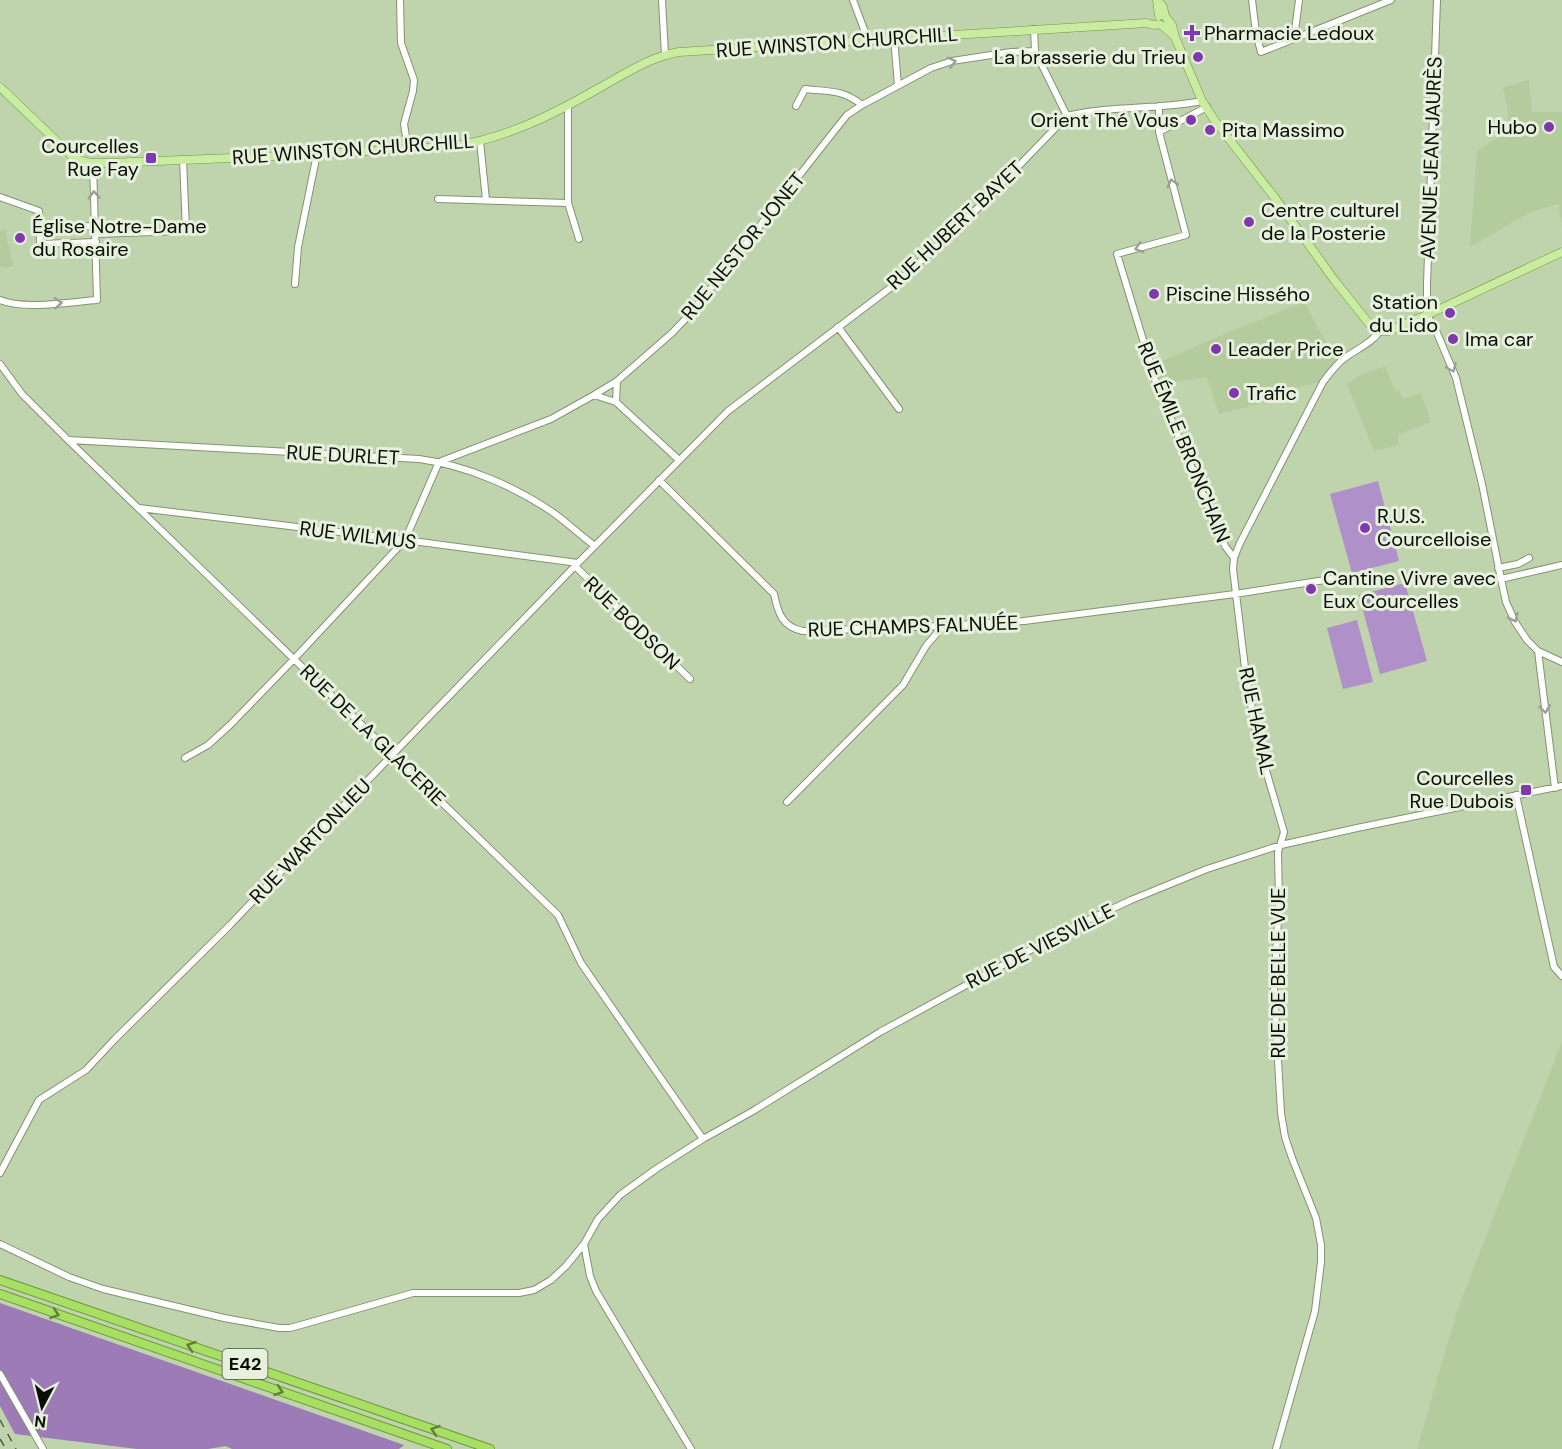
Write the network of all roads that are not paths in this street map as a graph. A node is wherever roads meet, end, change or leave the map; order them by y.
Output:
1 (400, 0) edge
2 (662, 0) edge
3 (853, 0) edge
4 (1252, 0) edge
5 (1299, 0) edge
6 (1391, 0) edge
7 (1437, 0) edge
8 (1158, 1) edge
9 (1162, 20) junction
10 (1034, 29) junction
11 (894, 38) junction
12 (1294, 38) junction
13 (868, 40) junction
14 (1035, 51) junction
15 (665, 55) junction
16 (898, 85) junction
17 (0, 87) edge
18 (1204, 104) junction
19 (862, 105) junction
20 (567, 106) junction
21 (796, 106) dead end
22 (1159, 106) junction
23 (1067, 116) junction
24 (1159, 132) junction
25 (480, 141) junction
26 (408, 149) junction
27 (317, 154) junction
28 (183, 160) junction
29 (93, 164) junction
30 (0, 197) edge
31 (438, 199) dead end
32 (486, 200) junction
33 (568, 203) junction
34 (95, 226) junction
35 (40, 227) junction
36 (95, 234) junction
37 (579, 239) dead end
38 (96, 242) junction
39 (1562, 252) edge
40 (294, 284) dead end
41 (0, 300) edge
42 (1427, 315) junction
43 (838, 327) junction
44 (1380, 331) junction
45 (0, 364) edge
46 (617, 381) junction
47 (594, 395) junction
48 (616, 402) junction
49 (899, 409) dead end
50 (68, 440) junction
51 (680, 460) junction
52 (439, 462) junction
53 (659, 480) junction
54 (139, 508) junction
55 (405, 540) junction
56 (595, 546) junction
57 (1234, 558) junction
58 (1529, 558) dead end
59 (576, 565) junction
60 (1562, 565) edge
61 (1498, 568) junction
62 (1338, 578) dead end
63 (1501, 579) junction
64 (1235, 594) junction
65 (943, 626) junction
66 (1538, 651) junction
67 (294, 659) junction
68 (1562, 662) edge
69 (690, 679) dead end
70 (392, 755) junction
71 (185, 758) dead end
72 (1558, 787) edge
73 (1516, 795) junction
74 (787, 802) dead end
75 (1281, 845) junction
76 (1562, 976) edge
77 (703, 1139) junction
78 (0, 1173) edge
79 (0, 1244) edge
80 (584, 1244) junction
81 (0, 1280) edge
82 (0, 1294) edge
83 (0, 1374) edge
84 (43, 1449) edge
85 (447, 1449) edge
86 (490, 1449) edge
87 (691, 1449) edge
88 (1276, 1449) edge

1 - 26 street
2 - 15 street
3 - 13 street
4 - 12 street
5 - 12 street
6 - 12 street
7 - 42 street, AVENUE JEAN JAURÈS
8 - 9 main road
9 - 10 main road, RUE WINSTON CHURCHILL
9 - 18 main road
10 - 11 main road, RUE WINSTON CHURCHILL
10 - 14 street
11 - 13 main road, RUE WINSTON CHURCHILL
11 - 16 street
13 - 15 main road, RUE WINSTON CHURCHILL
16 -> 14 street, RUE NESTOR JONET
14 - 23 street
15 - 20 main road, RUE WINSTON CHURCHILL
16 - 19 street, RUE NESTOR JONET
17 - 29 main road, RUE WINSTON CHURCHILL
18 - 22 street
18 - 24 street
18 - 44 main road
19 - 21 street
19 - 46 street, RUE NESTOR JONET
20 - 25 main road, RUE WINSTON CHURCHILL
20 - 33 street
22 - 23 street
22 - 24 street
23 - 43 street, RUE HUBERT BAYET
24 - 57 street, RUE ÉMILE BRONCHAIN
25 - 26 main road, RUE WINSTON CHURCHILL
25 - 32 street
26 - 27 main road, RUE WINSTON CHURCHILL
27 - 28 main road, RUE WINSTON CHURCHILL
27 - 40 street
28 - 29 main road, RUE WINSTON CHURCHILL
28 - 36 street
34 -> 29 street
30 - 35 street
31 - 32 street
32 - 33 street
33 - 37 street
34 - 35 street
34 - 36 street
35 - 38 street
36 - 38 street
41 -> 38 street
39 - 42 main road
42 - 44 main road
42 -> 61 street
43 - 49 street
43 - 51 street, RUE HUBERT BAYET
44 - 57 street, RUE HAMAL
45 - 50 street, RUE DE LA GLACERIE
46 - 47 street, RUE NESTOR JONET
46 - 48 street
47 - 48 street
47 - 52 street, RUE NESTOR JONET
48 - 51 street
50 - 52 street, RUE DURLET
50 - 54 street, RUE DE LA GLACERIE
51 - 53 street, RUE WARTONLIEU
52 - 55 street
52 - 56 street, RUE DURLET
53 - 56 street, RUE WARTONLIEU
53 - 65 street, RUE CHAMPS FALNUÉE
54 - 55 street, RUE WILMUS
54 - 67 street, RUE DE LA GLACERIE
55 - 59 street, RUE WILMUS
55 - 67 street
56 - 59 street, RUE WARTONLIEU
57 - 64 street, RUE HAMAL
58 - 61 street
59 - 69 street, RUE BODSON
59 - 70 street, RUE WARTONLIEU
60 - 63 street
61 - 63 street
62 - 64 street
63 -> 66 street
64 - 65 street, RUE CHAMPS FALNUÉE
64 - 75 street, RUE HAMAL
65 - 74 street
66 - 68 street
66 -> 72 street
67 - 70 street, RUE DE LA GLACERIE
67 - 71 street
70 - 77 street, RUE DE LA GLACERIE
70 - 78 street, RUE WARTONLIEU
72 - 73 street, RUE DE VIESVILLE
73 - 75 street, RUE DE VIESVILLE
73 - 76 street
75 - 77 street, RUE DE VIESVILLE
75 - 88 street, RUE DE BELLE VUE
77 - 80 street, RUE DE VIESVILLE
79 - 80 street, RUE DE VIESVILLE
80 - 87 street
86 -> 81 highway, E42
82 -> 85 highway, E42
83 - 84 street

